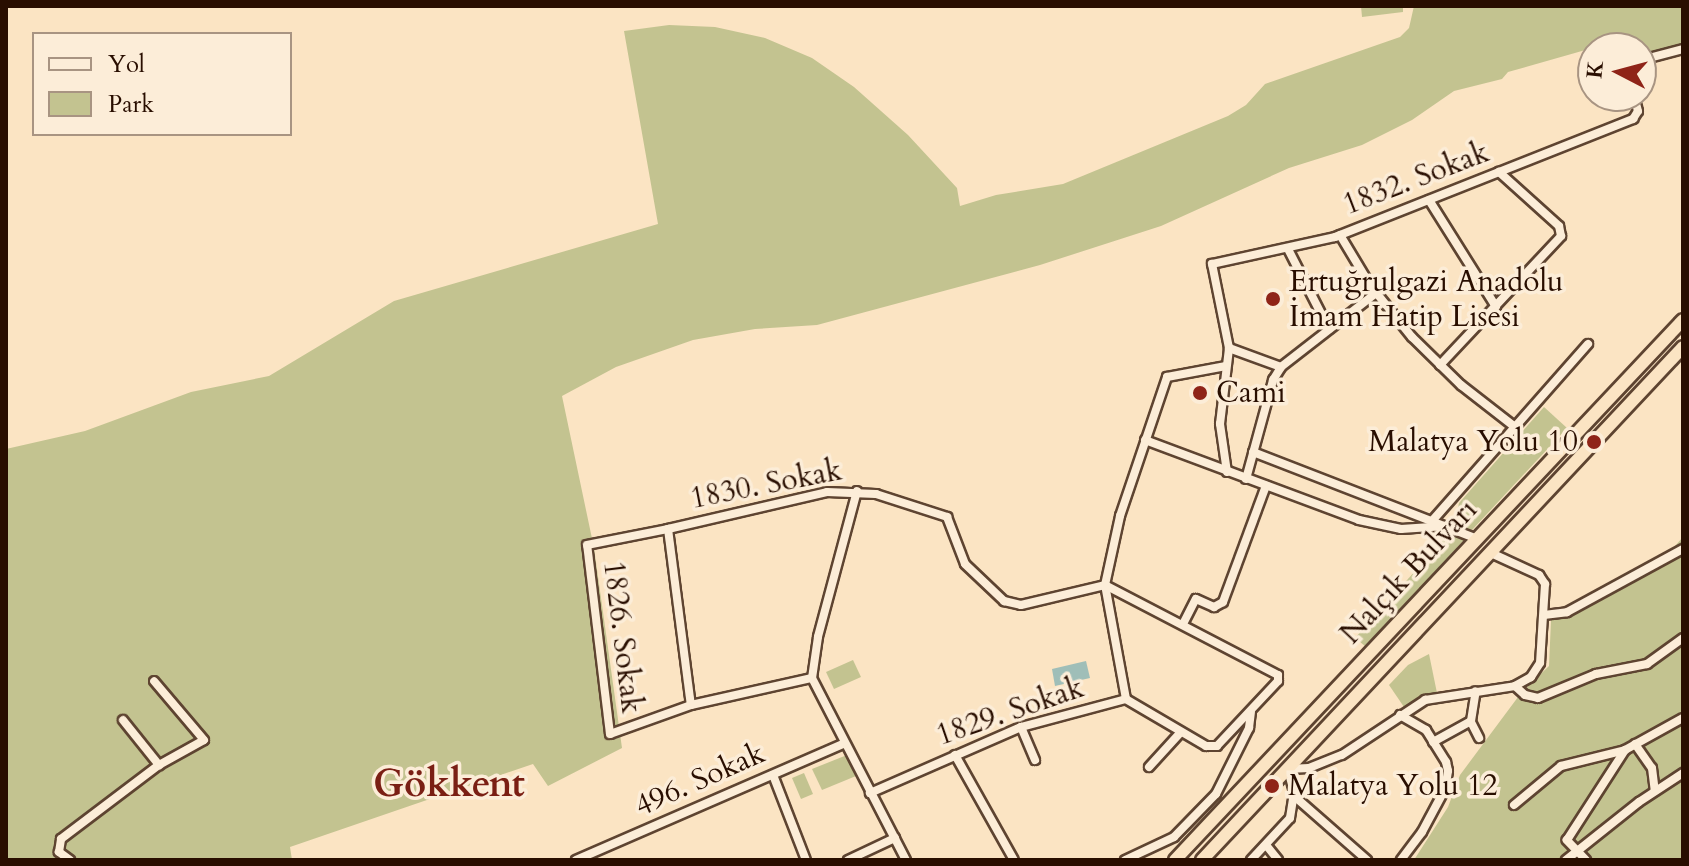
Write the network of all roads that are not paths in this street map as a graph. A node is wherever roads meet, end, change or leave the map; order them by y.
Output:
1 (1683, 49) edge
2 (1657, 56) edge
3 (1637, 112) edge
4 (1499, 172) junction
5 (1429, 200) junction
6 (1340, 235) junction
7 (1288, 249) junction
8 (1376, 293) junction
9 (1496, 307) junction
10 (1683, 320) edge
11 (1329, 329) junction
12 (1588, 344) dead end
13 (1683, 347) edge
14 (1229, 348) junction
15 (1440, 365) junction
16 (1226, 366) junction
17 (1281, 367) junction
18 (1515, 427) junction
19 (1145, 440) junction
20 (1253, 452) junction
21 (1227, 472) junction
22 (1246, 479) junction
23 (1266, 486) junction
24 (857, 491) junction
25 (1432, 521) junction
26 (1446, 526) junction
27 (668, 529) junction
28 (1475, 538) junction
29 (587, 545) joint
30 (1683, 549) edge
31 (1491, 553) junction
32 (1105, 585) junction
33 (1544, 615) junction
34 (1183, 624) junction
35 (1683, 638) edge
36 (812, 678) junction
37 (154, 681) dead end
38 (1515, 686) junction
39 (1476, 691) junction
40 (1126, 699) junction
41 (691, 705) junction
42 (1251, 711) junction
43 (1400, 715) junction
44 (1683, 718) edge
45 (123, 720) dead end
46 (1471, 722) junction
47 (1021, 727) junction
48 (1181, 732) junction
49 (1479, 738) dead end
50 (1433, 742) junction
51 (843, 744) junction
52 (1635, 744) junction
53 (1625, 750) junction
54 (955, 755) junction
55 (1035, 760) dead end
56 (159, 765) junction
57 (1149, 767) dead end
58 (1288, 769) junction
59 (1683, 773) edge
60 (773, 775) junction
61 (1655, 791) junction
62 (870, 793) junction
63 (1294, 796) junction
64 (1514, 805) dead end
65 (895, 838) junction
66 (1266, 845) junction
67 (1577, 850) junction
68 (70, 860) edge
69 (576, 860) edge
70 (806, 860) edge
71 (848, 860) edge
72 (906, 860) edge
73 (1014, 860) edge
74 (1125, 860) edge
75 (1175, 860) edge
76 (1202, 860) edge
77 (1251, 860) edge
78 (1278, 860) edge
79 (1367, 860) edge
80 (1401, 860) edge
81 (1566, 860) edge
82 (1586, 860) edge

1 - 2 street
3 - 4 street, 1832. Sokak
4 - 5 street, 1832. Sokak
4 - 9 street
5 - 6 street, 1832. Sokak
5 - 9 street
6 - 7 street, 1832. Sokak
6 - 8 street
7 - 11 street
7 - 14 street, 1832. Sokak
8 - 11 street
8 - 15 street
9 - 15 street
10 - 28 highway, Nalçık Bulvarı
11 - 17 street
12 - 18 street
13 - 31 highway, Nalçık Bulvarı
14 - 16 street
14 - 17 street
15 - 18 street
16 - 19 street
16 - 21 street
17 - 20 street
18 - 25 street
19 - 21 street
19 - 32 street
20 - 22 street
20 - 25 street
21 - 22 street
22 - 23 street
23 - 26 street
23 - 34 street
24 - 27 street, 1830. Sokak
24 - 32 street, 1830. Sokak
24 - 36 street
25 - 26 street
26 - 28 street
27 - 29 street, 1830. Sokak
27 - 41 street
28 - 75 highway, Nalçık Bulvarı
29 - 41 street, 1826. Sokak
30 - 33 street
31 - 33 street
31 - 58 highway, Nalçık Bulvarı
32 - 34 street
32 - 40 street
33 - 38 street
34 - 42 street
35 - 38 street
36 - 41 street
36 - 51 street
37 - 56 street
38 - 39 street
39 - 43 street
39 - 46 street
40 - 47 street, 1829. Sokak
40 - 48 street, 1829. Sokak
42 - 48 street, 1829. Sokak
42 - 74 street
43 - 50 street
43 - 58 street
44 - 52 street
45 - 56 street
46 - 49 street
46 - 50 street
47 - 54 street, 1829. Sokak
47 - 55 street
48 - 57 street
50 - 80 street
51 - 60 street, 496. Sokak
51 - 62 street
52 - 53 street
52 - 61 street
53 - 64 street
53 - 67 street
54 - 62 street, 1829. Sokak
54 - 73 street
56 - 68 street
58 - 63 street
58 - 76 highway, Nalçık Bulvarı
59 - 61 street
60 - 69 street, 496. Sokak
60 - 70 street
61 - 67 street
62 - 65 street
63 - 66 street
63 - 79 street
65 - 71 street
65 - 72 street
66 - 77 street
66 - 78 street
67 - 81 street
67 - 82 street

